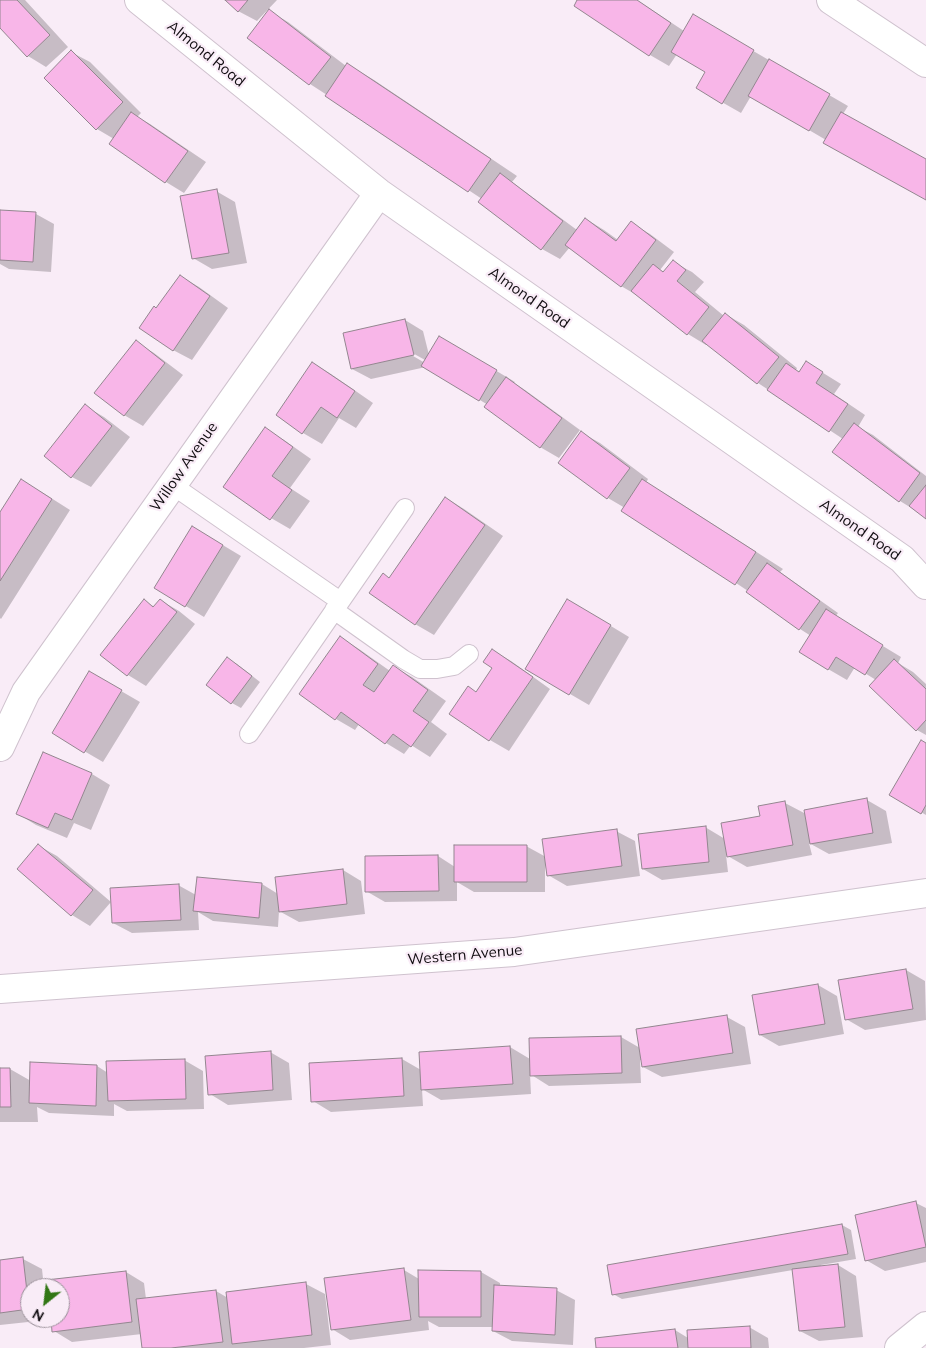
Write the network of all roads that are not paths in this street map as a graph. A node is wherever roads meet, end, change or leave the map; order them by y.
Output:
1 (139, 0) edge
2 (830, 0) edge
3 (926, 63) edge
4 (379, 193) junction
5 (172, 484) junction
6 (405, 508) dead end
7 (926, 585) edge
8 (337, 606) junction
9 (469, 654) dead end
10 (248, 734) dead end
11 (0, 747) edge
12 (926, 893) edge
13 (0, 989) edge
14 (926, 1326) edge
15 (899, 1348) edge

1 - 4 street, Almond Road
2 - 3 street
4 - 5 street, Willow Avenue
4 - 7 street, Almond Road
5 - 8 lane
5 - 11 street, Willow Avenue
6 - 8 lane
8 - 9 lane
8 - 10 lane
12 - 13 street, Western Avenue
14 - 15 street

